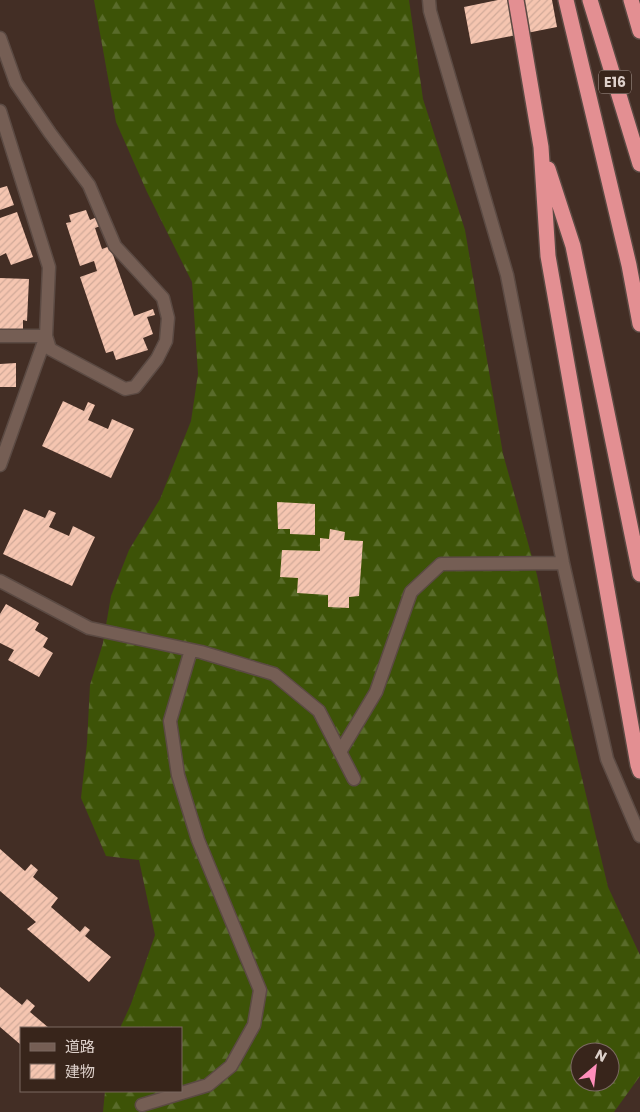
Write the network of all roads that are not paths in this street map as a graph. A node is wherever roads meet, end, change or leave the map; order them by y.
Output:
1 (429, 0) edge
2 (516, 0) edge
3 (566, 0) edge
4 (590, 0) edge
5 (631, 0) edge
6 (636, 0) edge
7 (640, 8) edge
8 (640, 31) edge
9 (0, 38) edge
10 (0, 111) edge
11 (540, 147) junction
12 (640, 164) edge
13 (640, 324) edge
14 (0, 336) edge
15 (46, 336) junction
16 (0, 465) edge
17 (564, 563) junction
18 (640, 574) edge
19 (0, 580) edge
20 (191, 650) junction
21 (340, 752) junction
22 (640, 771) edge
23 (354, 779) dead end
24 (640, 836) edge
25 (142, 1105) dead end

1 - 17 street
2 - 11 highway
3 - 13 highway
4 - 12 highway, E16
5 - 8 highway
6 - 7 highway
9 - 15 street
10 - 15 street
11 - 18 highway
11 - 22 highway
14 - 15 street
15 - 16 street
17 - 21 street
17 - 24 street
19 - 20 street
20 - 21 street
20 - 25 street
21 - 23 street

